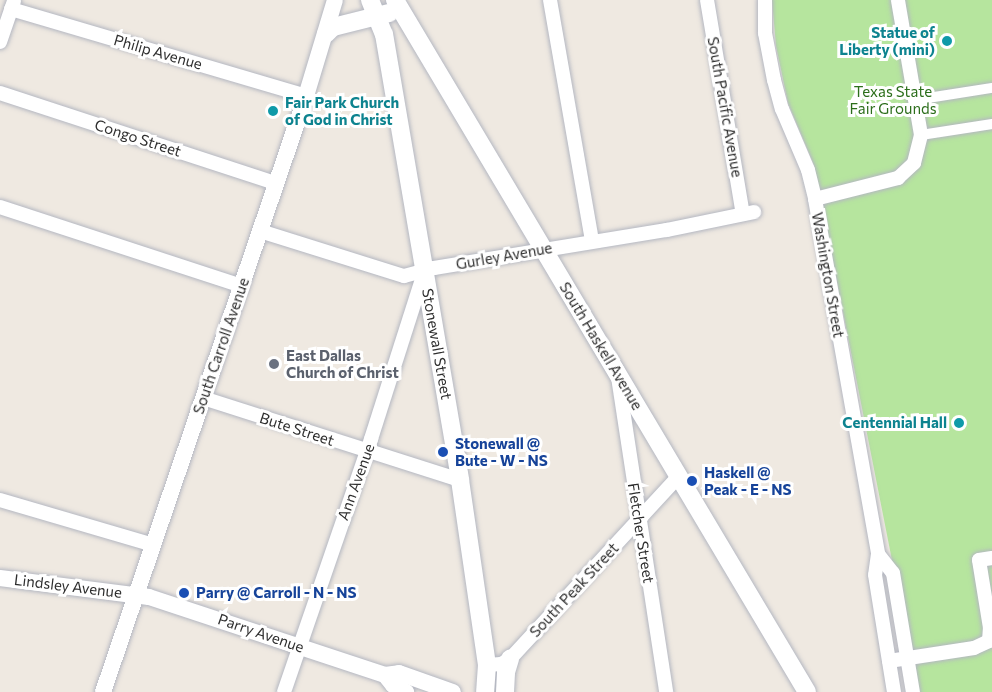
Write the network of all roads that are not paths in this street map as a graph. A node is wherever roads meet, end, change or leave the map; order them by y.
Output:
1 (335, 0) edge
2 (550, 0) edge
3 (707, 0) edge
4 (765, 0) edge
5 (898, 0) edge
6 (12, 4) edge
7 (398, 4) edge
8 (374, 8) edge
9 (326, 34) junction
10 (1, 36) edge
11 (992, 88) edge
12 (0, 93) edge
13 (306, 96) junction
14 (915, 100) junction
15 (992, 124) edge
16 (921, 135) junction
17 (275, 183) junction
18 (814, 199) junction
19 (0, 207) edge
20 (749, 213) joint
21 (260, 231) junction
22 (592, 241) junction
23 (543, 250) junction
24 (424, 272) junction
25 (241, 286) junction
26 (618, 374) junction
27 (203, 398) junction
28 (366, 451) junction
29 (678, 477) junction
30 (460, 480) junction
31 (0, 500) edge
32 (640, 519) junction
33 (154, 545) junction
34 (878, 554) junction
35 (992, 558) edge
36 (0, 578) edge
37 (137, 594) junction
38 (299, 645) junction
39 (510, 659) junction
40 (907, 659) junction
41 (889, 662) junction
42 (487, 665) junction
43 (385, 675) junction
44 (103, 692) edge
45 (284, 692) edge
46 (406, 692) edge
47 (453, 692) edge
48 (485, 692) edge
49 (506, 692) edge
50 (666, 692) edge
51 (807, 692) edge
52 (894, 692) edge
53 (913, 692) edge

1 - 9 street, South Carroll Avenue
2 - 22 street
3 - 20 street, South Pacific Avenue
4 - 18 street, Washington Street
5 - 14 street
6 - 10 street
6 - 13 street, Philip Avenue
7 - 8 main road
7 - 23 main road, South Haskell Avenue
8 - 9 main road
8 - 24 main road, Stonewall Street
9 - 13 street, South Carroll Avenue
11 - 14 street
12 - 17 street, Congo Street
13 - 17 street, South Carroll Avenue
14 - 16 street
15 - 16 street
16 - 18 street
17 - 21 street, South Carroll Avenue
18 - 34 street, Washington Street
19 - 25 street
20 - 22 street, Gurley Avenue
21 - 24 street, Gurley Avenue
21 - 25 street, South Carroll Avenue
22 - 23 street, Gurley Avenue
23 - 24 street, Gurley Avenue
23 - 26 main road, South Haskell Avenue
24 - 28 street, Ann Avenue
24 - 30 main road, Stonewall Street
25 - 27 street, South Carroll Avenue
26 - 29 main road, South Haskell Avenue
26 - 32 street, Fletcher Street
27 - 28 street, Bute Street
27 - 33 street, South Carroll Avenue
28 - 30 street, Bute Street
28 - 38 street, Ann Avenue
29 - 32 street, South Peak Street
29 - 51 main road, South Haskell Avenue
30 - 42 main road, Stonewall Street
31 - 33 street
32 - 39 street, South Peak Street
32 - 50 street, Fletcher Street
33 - 37 street, South Carroll Avenue
34 - 40 street, Washington Street
34 - 41 street, Washington Street
35 - 40 street
36 - 37 street, Lindsley Avenue
37 - 38 street, Parry Avenue
37 - 44 street, South Carroll Avenue
38 - 43 street, Parry Avenue
38 - 45 street, Ann Avenue
39 - 42 street
39 - 49 main road
40 - 41 street
40 - 53 street, Washington Street
41 - 52 street, Washington Street
42 - 48 main road, Stonewall Street
43 - 46 street, Parry Avenue
43 - 47 street, Parry Avenue

